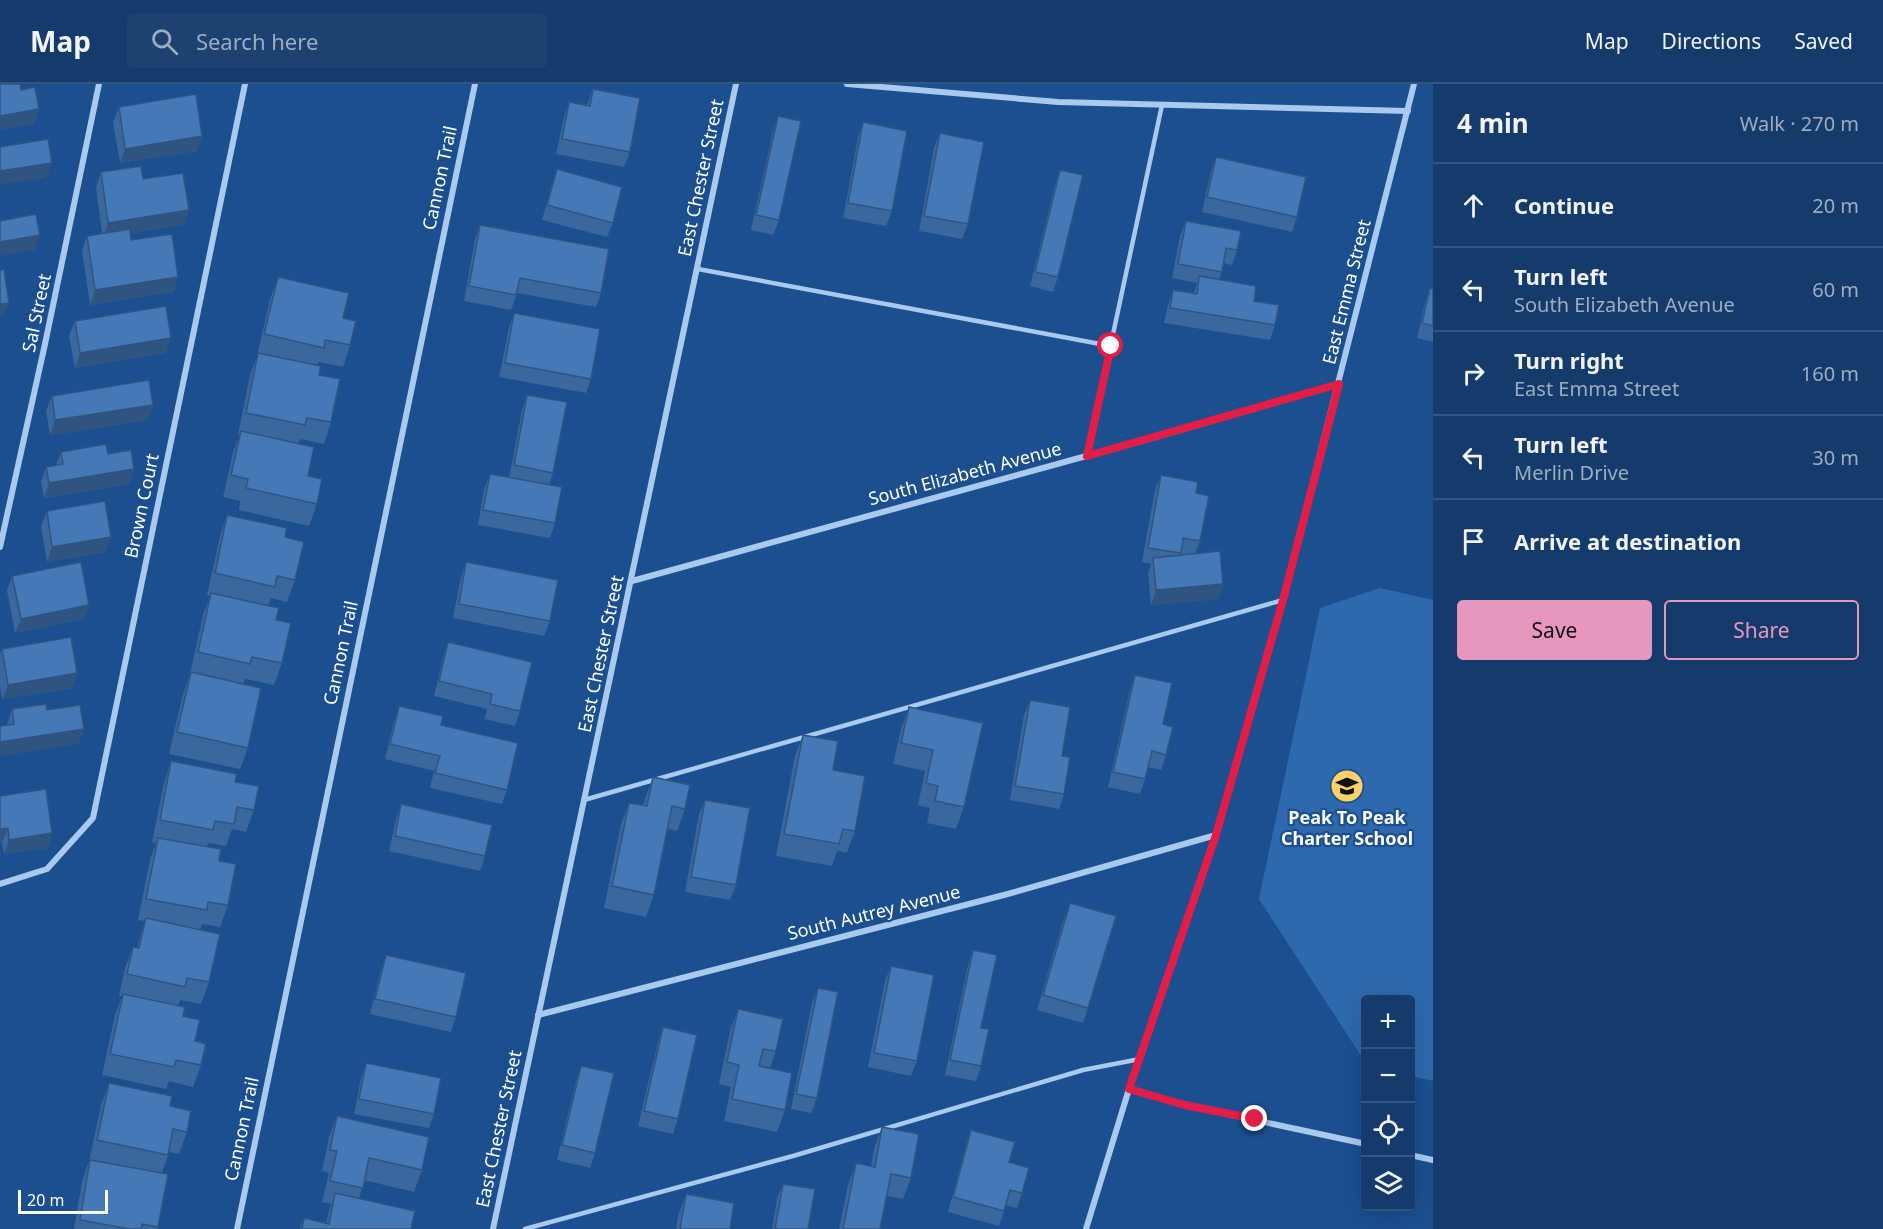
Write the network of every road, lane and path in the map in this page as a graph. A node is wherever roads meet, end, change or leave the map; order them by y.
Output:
1 (99, 84) edge
2 (245, 84) edge
3 (475, 84) edge
4 (736, 84) edge
5 (847, 84) edge
6 (1414, 84) edge
7 (1162, 105) junction
8 (1408, 111) junction
9 (698, 268) junction
10 (1111, 346) junction
11 (1339, 384) junction
12 (1087, 456) junction
13 (0, 547) edge
14 (632, 581) junction
15 (1283, 600) junction
16 (584, 800) junction
17 (1216, 835) junction
18 (0, 884) edge
19 (538, 1015) junction
20 (1140, 1059) junction
21 (1129, 1089) junction
22 (1361, 1143) edge
23 (1415, 1156) edge
24 (1433, 1160) edge
25 (237, 1229) edge
26 (493, 1229) edge
27 (525, 1229) edge
28 (1086, 1229) edge

1 - 13 street, Sal Street
2 - 18 street, Brown Court
3 - 25 street, Cannon Trail
4 - 9 street, East Chester Street
5 - 7 street
6 - 8 street, East Emma Street
7 - 8 street
7 - 10 lane
8 - 11 street, East Emma Street
9 - 10 lane
9 - 14 street, East Chester Street
10 - 12 lane
11 - 12 street, South Elizabeth Avenue
11 - 15 street, East Emma Street
12 - 14 street, South Elizabeth Avenue
14 - 16 street, East Chester Street
15 - 16 lane
15 - 17 street, East Emma Street
16 - 19 street, East Chester Street
17 - 19 street, South Autrey Avenue
17 - 20 street, East Emma Street
19 - 26 street, East Chester Street
20 - 21 street, East Emma Street
20 - 27 lane
21 - 22 street
21 - 28 street, East Emma Street
23 - 24 street

